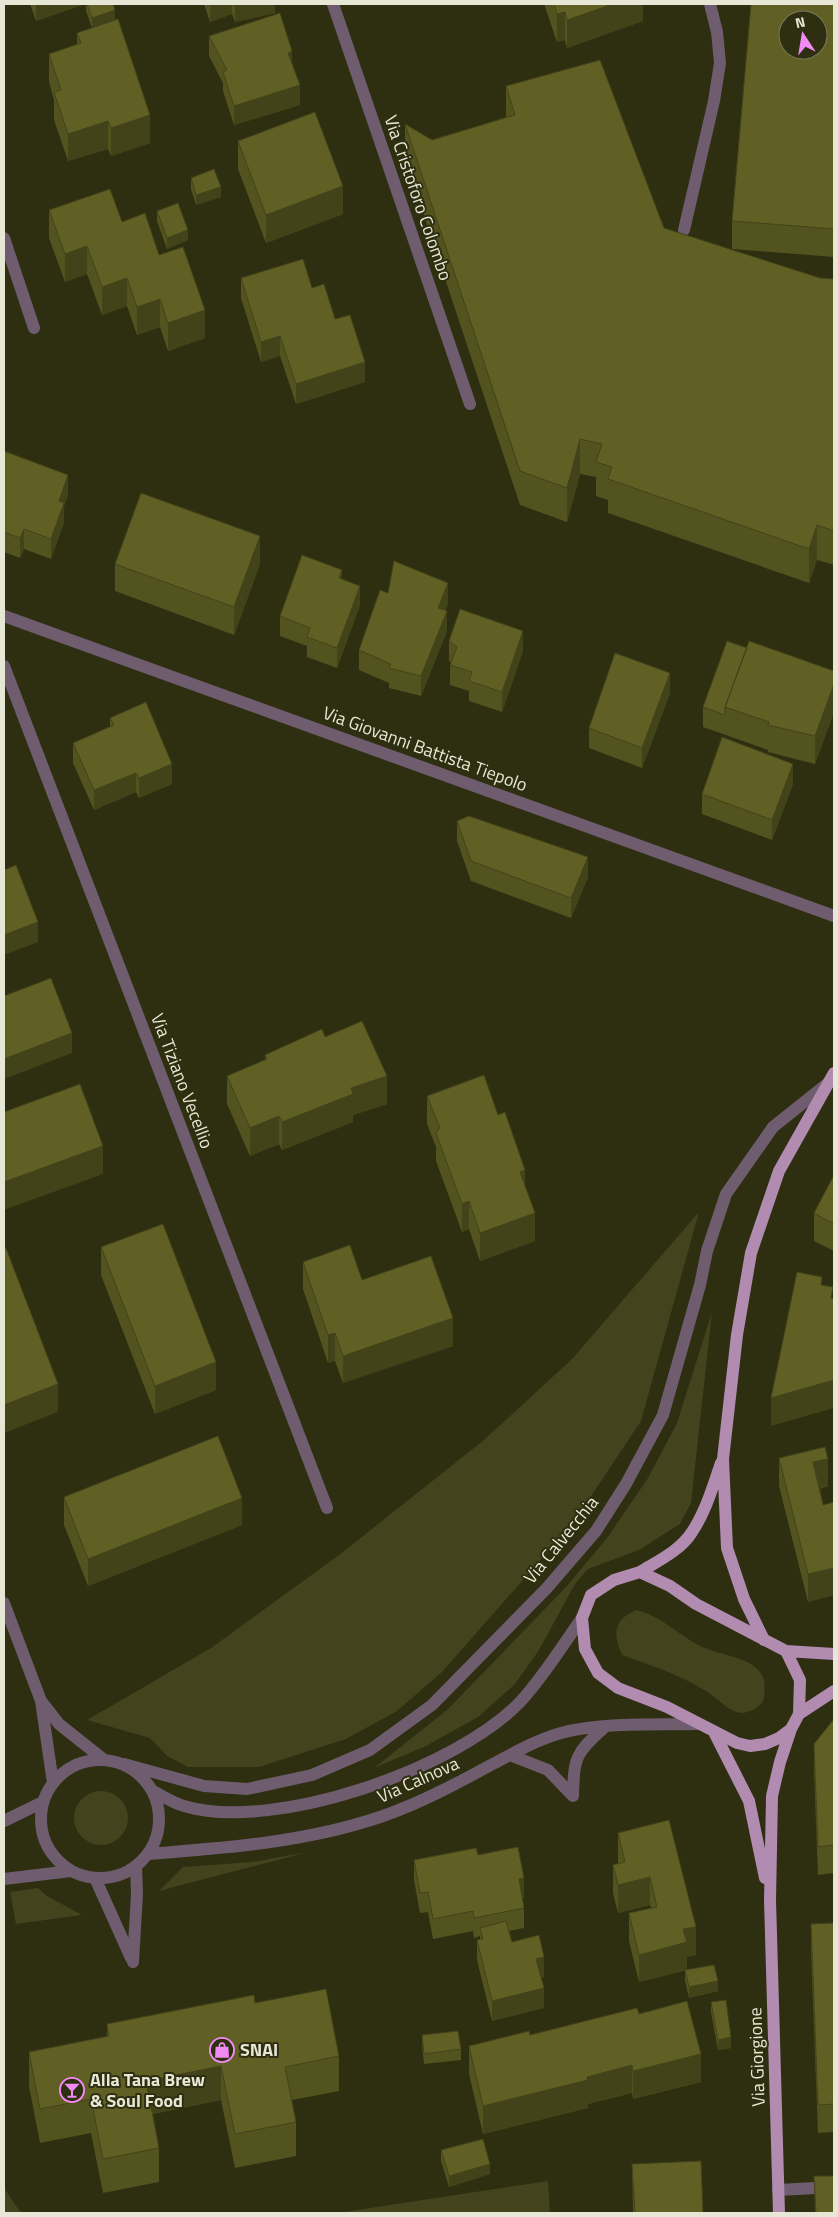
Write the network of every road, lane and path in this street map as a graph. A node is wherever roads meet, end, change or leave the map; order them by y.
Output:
1 (333, 4) edge
2 (710, 4) edge
3 (684, 230) dead end
4 (4, 238) edge
5 (34, 328) dead end
6 (470, 404) dead end
7 (4, 616) edge
8 (4, 666) edge
9 (834, 916) edge
10 (834, 1073) edge
11 (827, 1084) junction
12 (723, 1458) junction
13 (327, 1508) dead end
14 (640, 1572) junction
15 (4, 1603) edge
16 (582, 1618) junction
17 (764, 1640) junction
18 (786, 1651) junction
19 (834, 1654) edge
20 (834, 1691) edge
21 (41, 1702) junction
22 (799, 1714) junction
23 (697, 1724) junction
24 (604, 1728) junction
25 (791, 1729) junction
26 (715, 1734) junction
27 (510, 1755) junction
28 (102, 1760) junction
29 (124, 1764) junction
30 (53, 1783) junction
31 (153, 1791) junction
32 (43, 1802) junction
33 (4, 1821) edge
34 (148, 1854) junction
35 (136, 1866) junction
36 (71, 1870) junction
37 (95, 1878) junction
38 (4, 1879) edge
39 (770, 1900) junction
40 (834, 2187) edge
41 (778, 2190) junction
42 (779, 2213) edge

1 - 6 street, Via Cristoforo Colombo
2 - 3 street
4 - 5 street
7 - 9 street, Via Giovanni Battista Tiepolo
8 - 13 street, Via Tiziano Vecellio
10 - 11 main road, Via Calvecchia
11 - 12 main road, Via Calvecchia
11 - 29 street, Via Calvecchia
12 - 14 main road, Via Calvecchia
12 - 17 main road, Via Calvecchia
14 - 16 main road, Via Calvecchia
14 - 17 main road
15 - 21 street
16 - 23 main road
16 - 31 street, Via Calnova
17 - 18 main road
18 - 19 main road
18 - 22 main road
20 - 22 main road
21 - 28 street
21 - 30 street
22 - 25 main road, Via Giorgione
23 - 24 street, Via Calnova
23 - 26 main road
24 - 27 street, Via Calnova
24 - 27 street
25 - 26 main road
25 - 39 main road, Via Giorgione
26 - 39 main road, Via Giorgione
27 - 34 street, Via Calnova
28 - 29 street
28 - 30 street
29 - 31 street
30 - 32 street
31 - 34 street
32 - 33 street
32 - 36 street
34 - 35 street
35 - 37 street
35 - 37 street
36 - 37 street
36 - 38 street
39 - 41 main road, Via Giorgione
40 - 41 street
41 - 42 main road, Via Giorgione

